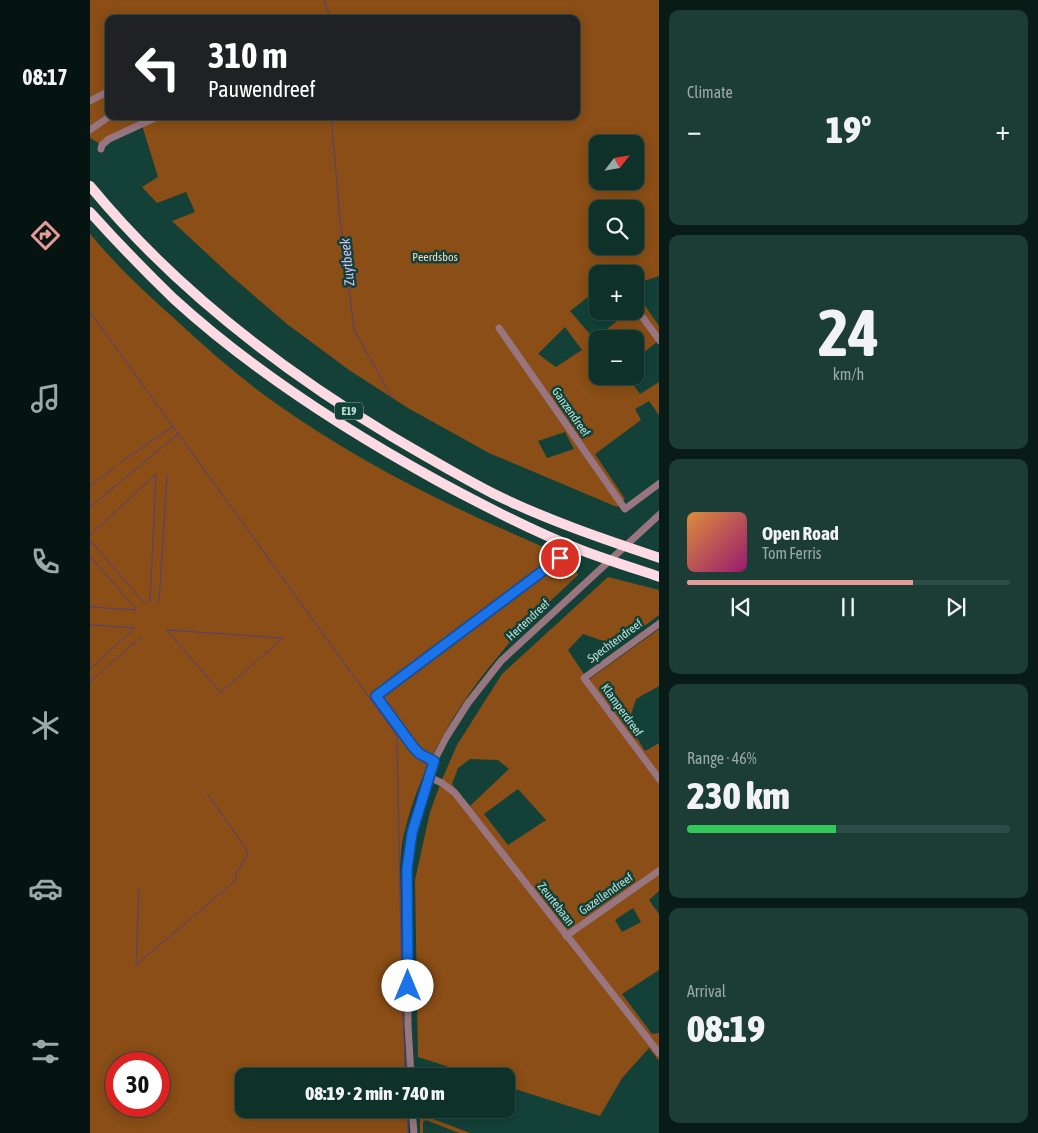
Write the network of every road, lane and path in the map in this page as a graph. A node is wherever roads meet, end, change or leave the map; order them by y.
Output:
1 (105, 93) edge
2 (90, 101) edge
3 (105, 120) edge
4 (150, 120) edge
5 (90, 130) edge
6 (101, 149) dead end
7 (90, 186) edge
8 (90, 212) edge
9 (644, 320) edge
10 (499, 328) dead end
11 (659, 341) edge
12 (659, 483) edge
13 (659, 514) edge
14 (560, 558) dead end
15 (659, 558) edge
16 (659, 577) edge
17 (659, 623) edge
18 (584, 678) joint
19 (434, 761) junction
20 (429, 776) junction
21 (659, 780) edge
22 (659, 870) edge
23 (566, 936) junction
24 (659, 1053) edge
25 (411, 1068) edge
26 (413, 1118) edge
27 (414, 1133) edge

1 - 2 street
3 - 5 street
4 - 6 street
7 - 15 highway, E19
8 - 16 highway, E19
9 - 11 street
10 - 12 street, Ganzendreef
13 - 19 street, Hertendreef
14 - 19 street
17 - 18 street, Spechtendreef
18 - 21 street, Klamperdreef
19 - 20 street, Hertendreef
20 - 23 street, Zeurtebaan
20 - 25 street, Hertendreef
22 - 23 street, Gazellendreef
23 - 24 street, Zeurtebaan
26 - 27 street

